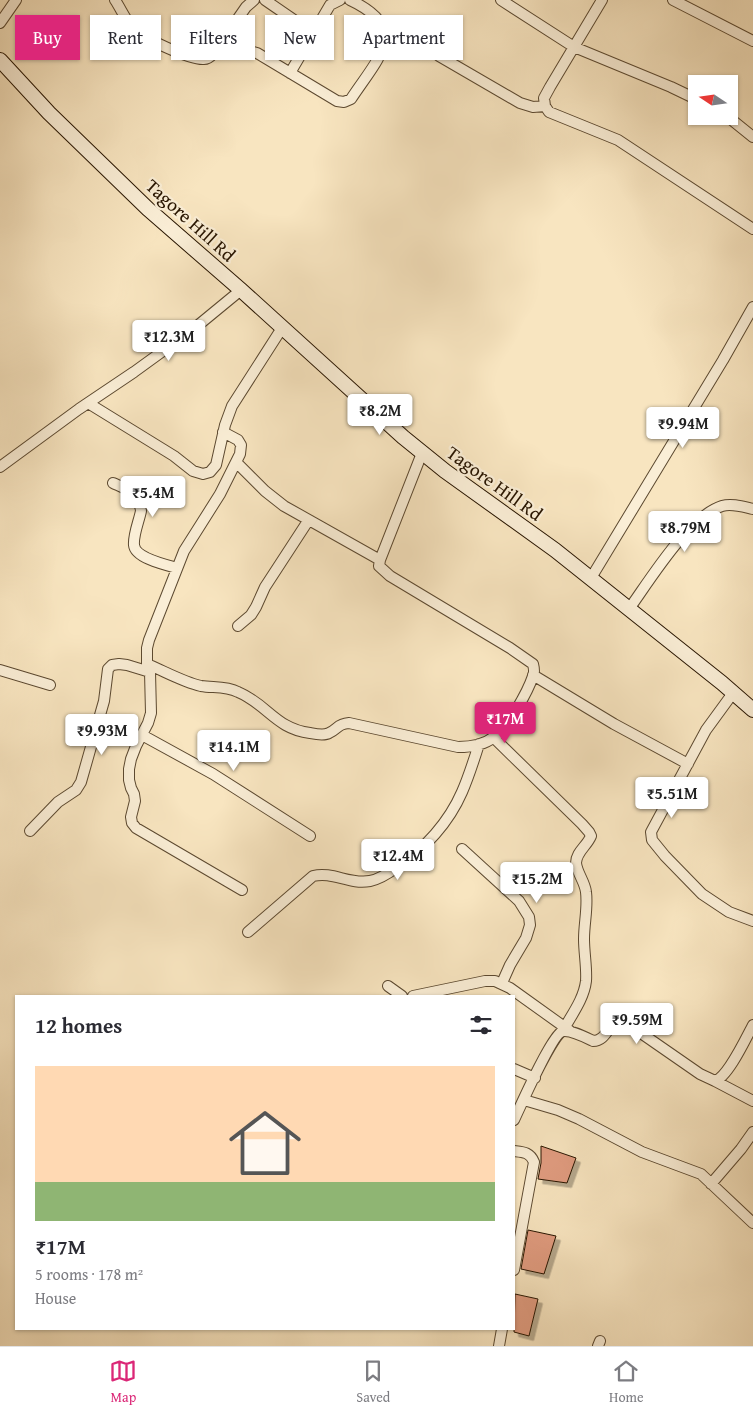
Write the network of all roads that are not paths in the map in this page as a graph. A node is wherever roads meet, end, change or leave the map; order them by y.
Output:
1 (16, 0) edge
2 (115, 0) edge
3 (254, 0) edge
4 (265, 0) edge
5 (340, 0) edge
6 (350, 0) edge
7 (501, 0) edge
8 (602, 0) edge
9 (673, 0) edge
10 (241, 15) edge
11 (287, 15) edge
12 (324, 15) edge
13 (0, 23) edge
14 (753, 41) edge
15 (574, 47) junction
16 (171, 49) edge
17 (255, 53) edge
18 (0, 60) edge
19 (298, 60) edge
20 (446, 60) edge
21 (290, 73) junction
22 (688, 95) edge
23 (545, 106) junction
24 (738, 125) edge
25 (753, 137) edge
26 (753, 229) edge
27 (241, 290) junction
28 (753, 307) edge
29 (282, 328) junction
30 (83, 406) junction
31 (224, 432) junction
32 (422, 453) junction
33 (236, 462) junction
34 (0, 467) edge
35 (113, 484) dead end
36 (753, 509) edge
37 (308, 520) junction
38 (380, 560) junction
39 (177, 568) junction
40 (591, 578) junction
41 (629, 609) junction
42 (238, 626) dead end
43 (149, 668) junction
44 (0, 670) edge
45 (533, 675) junction
46 (50, 685) dead end
47 (733, 693) junction
48 (753, 710) edge
49 (142, 735) junction
50 (494, 738) junction
51 (479, 744) junction
52 (688, 764) junction
53 (30, 831) dead end
54 (310, 836) dead end
55 (462, 849) dead end
56 (242, 890) dead end
57 (753, 921) edge
58 (248, 932) dead end
59 (502, 983) junction
60 (388, 986) dead end
61 (401, 995) edge
62 (418, 995) edge
63 (753, 1025) edge
64 (569, 1030) junction
65 (515, 1069) edge
66 (534, 1078) junction
67 (715, 1081) junction
68 (524, 1100) junction
69 (753, 1101) edge
70 (515, 1118) edge
71 (753, 1132) edge
72 (515, 1151) edge
73 (711, 1184) junction
74 (753, 1223) edge
75 (515, 1265) edge
76 (502, 1330) edge
77 (499, 1346) edge

1 - 13 street
2 - 16 street
3 - 10 street
4 - 11 street
5 - 12 street
6 - 21 street
7 - 15 street
8 - 15 street
9 - 14 street
15 - 22 street
15 - 23 street
17 - 21 street
18 - 27 main road, Tagore Hill Rd
19 - 21 street
20 - 23 street
23 - 26 street
24 - 25 street
27 - 29 main road, Tagore Hill Rd
27 - 30 street
28 - 40 street
29 - 31 street
29 - 32 main road, Tagore Hill Rd
30 - 31 street
30 - 34 street
31 - 33 street
32 - 38 street
32 - 40 main road, Tagore Hill Rd
33 - 37 street
33 - 39 street
35 - 39 street
36 - 41 street
37 - 38 street
37 - 42 street
38 - 45 street
39 - 43 street
40 - 41 main road, Tagore Hill Rd
41 - 47 main road, Tagore Hill Rd
43 - 49 street
43 - 51 street
43 - 53 street
44 - 46 street
45 - 50 street
45 - 52 street
47 - 48 main road, Tagore Hill Rd
47 - 52 street
49 - 54 street
49 - 56 street
50 - 51 street
50 - 64 street
51 - 58 street
52 - 57 street
55 - 59 street
59 - 62 street
59 - 64 street
60 - 61 street
63 - 67 street
64 - 66 street
64 - 67 street
65 - 66 street
66 - 68 street
67 - 69 street
68 - 70 street
68 - 73 street
71 - 73 street
72 - 75 street
73 - 74 street
76 - 77 street

